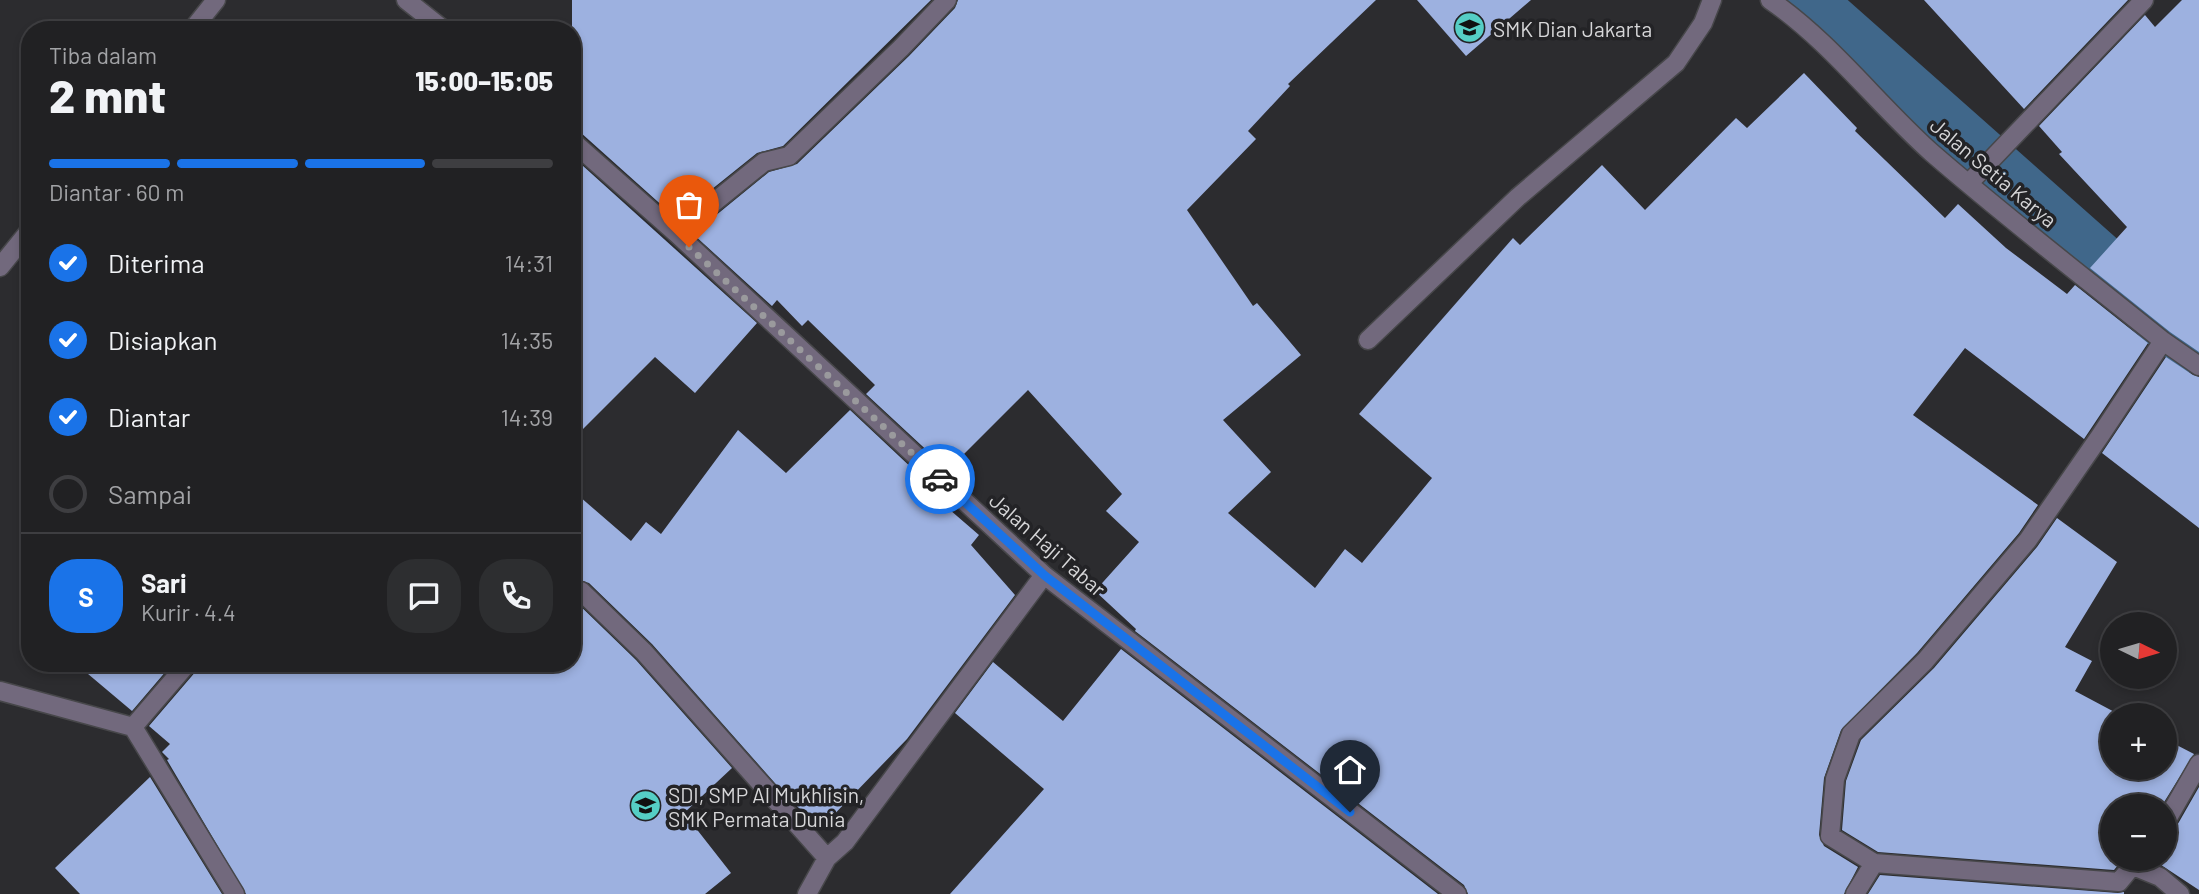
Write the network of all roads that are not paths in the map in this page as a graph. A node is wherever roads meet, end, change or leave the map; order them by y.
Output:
1 (216, 0) edge
2 (406, 0) edge
3 (947, 0) edge
4 (1712, 0) edge
5 (1770, 0) edge
6 (2144, 0) edge
7 (199, 21) edge
8 (433, 21) edge
9 (581, 149) edge
10 (1969, 183) junction
11 (676, 233) junction
12 (21, 241) edge
13 (0, 267) edge
14 (1368, 340) dead end
15 (2163, 341) junction
16 (2199, 366) edge
17 (1044, 575) junction
18 (581, 591) dead end
19 (180, 672) edge
20 (0, 691) edge
21 (133, 727) junction
22 (2199, 764) edge
23 (2177, 801) edge
24 (827, 858) junction
25 (1874, 863) junction
26 (2128, 871) edge
27 (2149, 871) edge
28 (235, 894) edge
29 (807, 894) edge
30 (1457, 894) edge
31 (1855, 894) edge
32 (2180, 894) edge

1 - 7 street
2 - 8 street
3 - 11 street
4 - 14 street
5 - 10 street, Jalan Setia Karya
6 - 10 street
9 - 11 street, Jalan Haji Tabar
10 - 15 street, Jalan Setia Karya
11 - 17 street, Jalan Haji Tabar
12 - 13 street
15 - 16 street, Jalan Setia Karya
15 - 25 street
17 - 24 street
17 - 30 street, Jalan Haji Tabar
18 - 24 street
19 - 21 street
20 - 21 street
21 - 28 street
22 - 23 street
24 - 29 street
25 - 26 street
25 - 31 street
27 - 32 street

